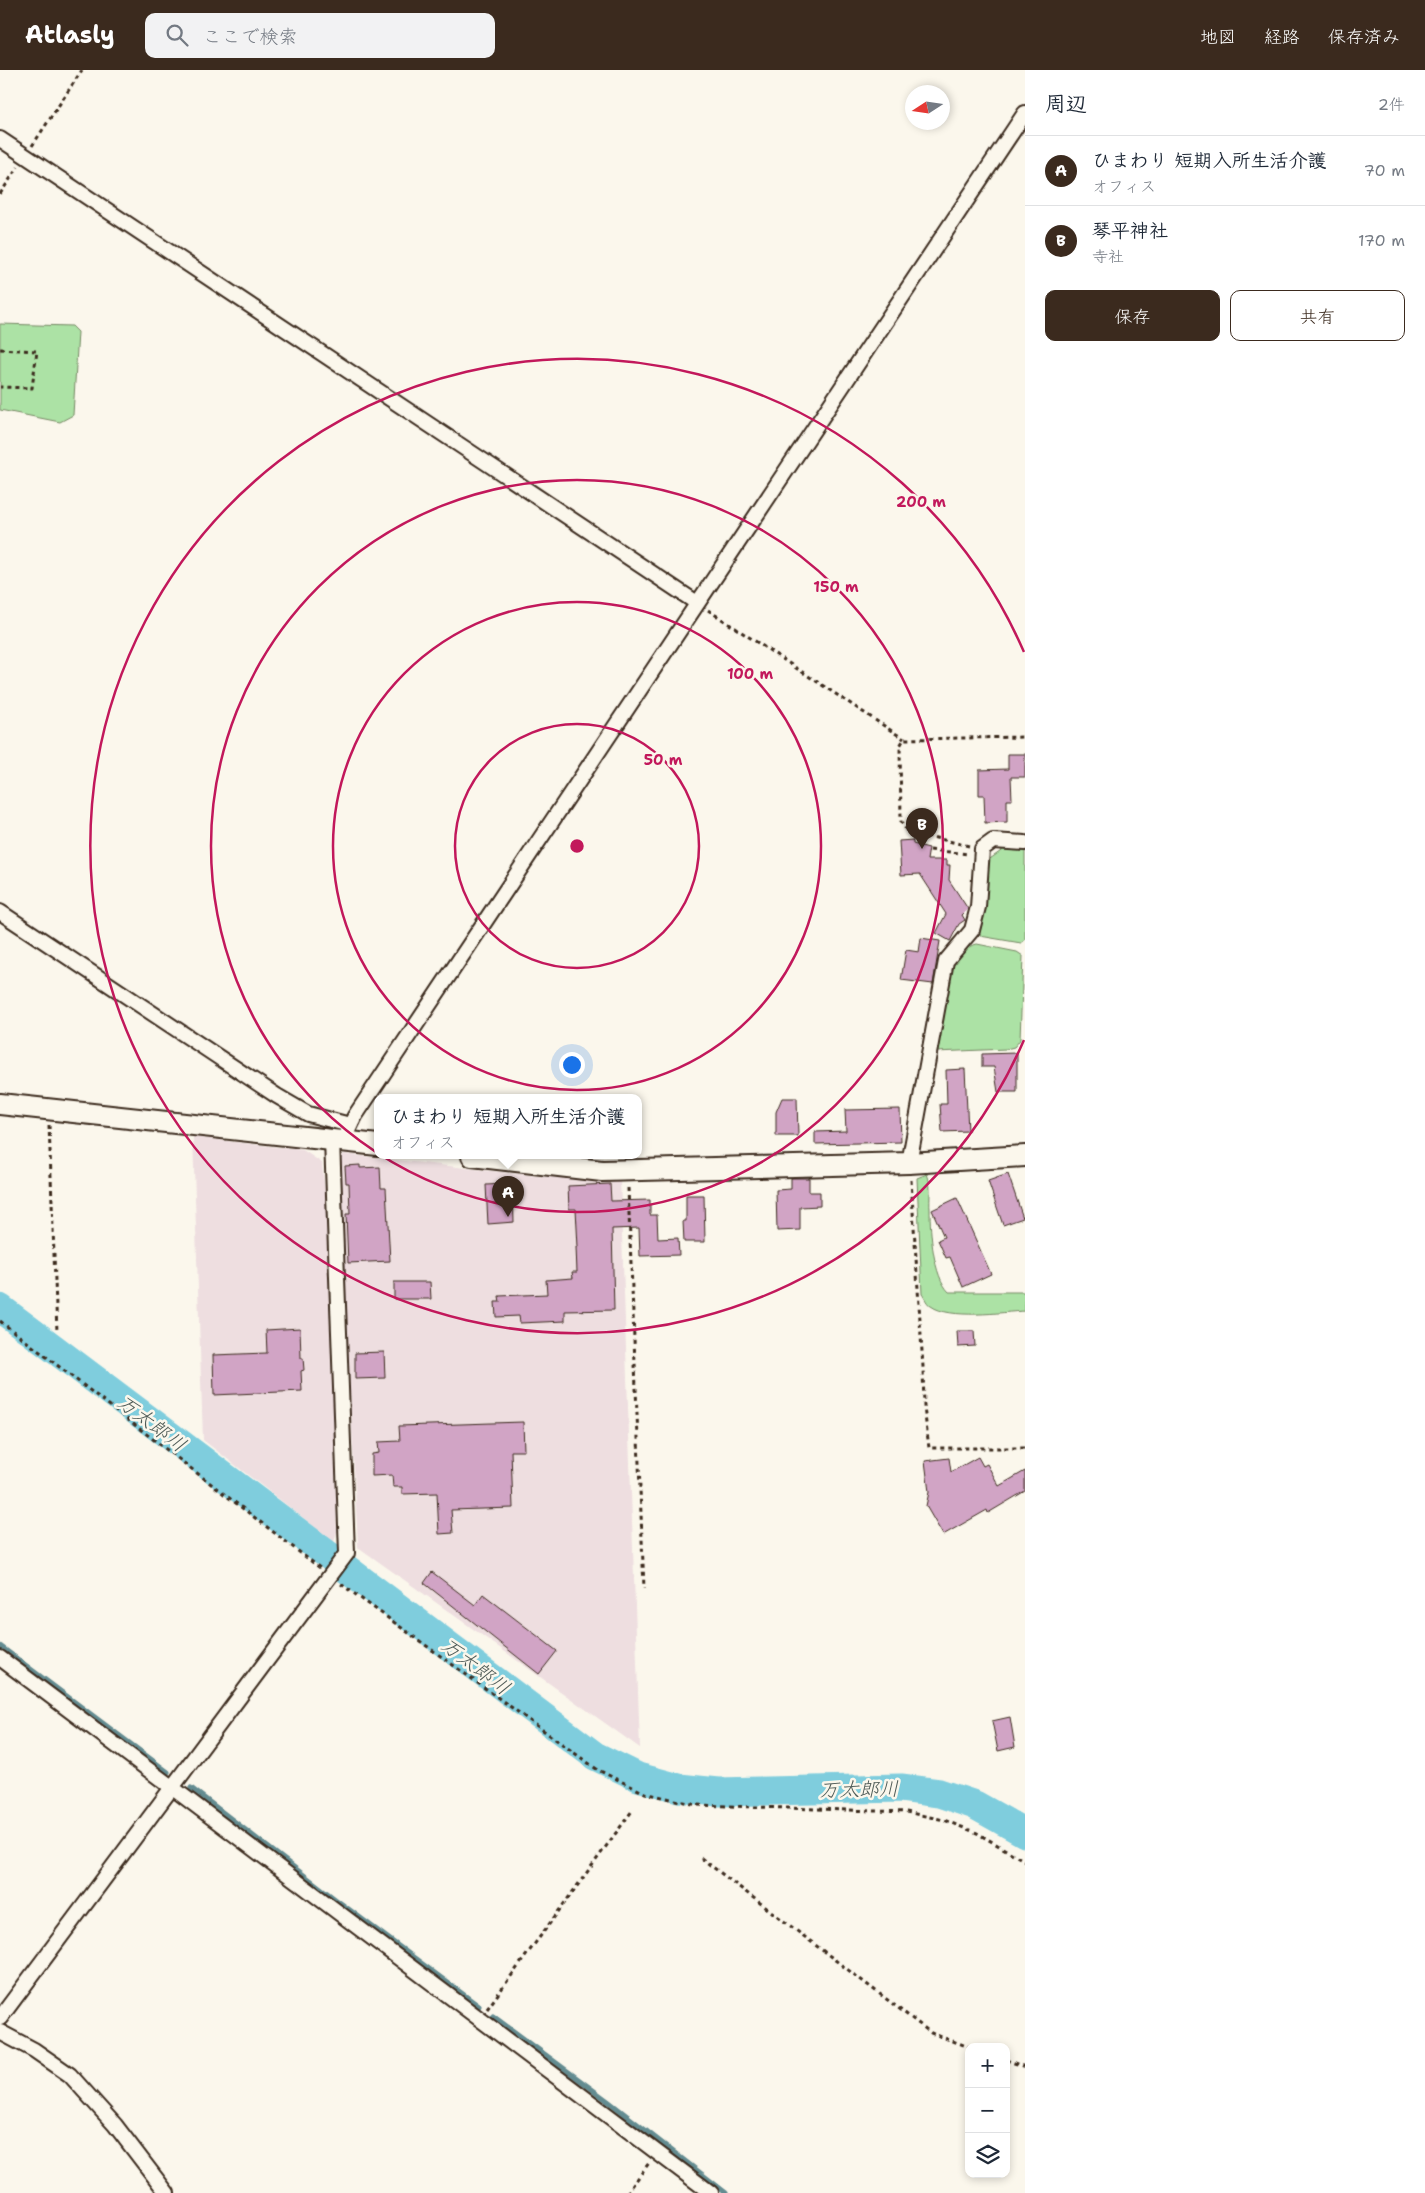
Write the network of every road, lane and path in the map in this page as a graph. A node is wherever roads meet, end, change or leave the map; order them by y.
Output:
1 (82, 70) edge
2 (1025, 113) edge
3 (0, 139) edge
4 (25, 156) junction
5 (0, 194) edge
6 (0, 349) edge
7 (0, 387) edge
8 (698, 603) junction
9 (1025, 737) edge
10 (904, 739) junction
11 (1025, 843) edge
12 (930, 850) dead end
13 (982, 852) junction
14 (0, 912) edge
15 (0, 1104) edge
16 (48, 1109) junction
17 (342, 1136) junction
18 (374, 1144) edge
19 (1025, 1156) edge
20 (498, 1159) edge
21 (909, 1163) junction
22 (628, 1170) junction
23 (0, 1321) edge
24 (57, 1332) dead end
25 (1025, 1448) edge
26 (330, 1576) junction
27 (644, 1590) dead end
28 (0, 1658) edge
29 (173, 1788) junction
30 (632, 1811) dead end
31 (701, 1858) dead end
32 (1025, 1861) edge
33 (0, 2018) edge
34 (480, 2019) junction
35 (0, 2032) edge
36 (965, 2046) edge
37 (1010, 2061) edge
38 (1025, 2067) edge
39 (657, 2152) junction
40 (167, 2193) edge
41 (627, 2193) edge
42 (711, 2193) edge

1 - 4 path
2 - 8 street
3 - 4 street
4 - 5 path
4 - 8 street
6 - 7 path
8 - 10 path
8 - 17 street
9 - 10 path
10 - 13 path
11 - 13 street
12 - 13 path
13 - 21 street
14 - 17 street
15 - 16 street
16 - 17 street
16 - 24 path
17 - 18 street
17 - 26 street
19 - 21 street
20 - 22 street
21 - 22 street
21 - 25 path
22 - 27 path
23 - 26 path
26 - 29 street
26 - 32 path
28 - 29 street
29 - 33 street
29 - 34 street
30 - 34 path
31 - 36 path
34 - 39 street
35 - 40 street
37 - 38 path
39 - 41 path
39 - 42 street

